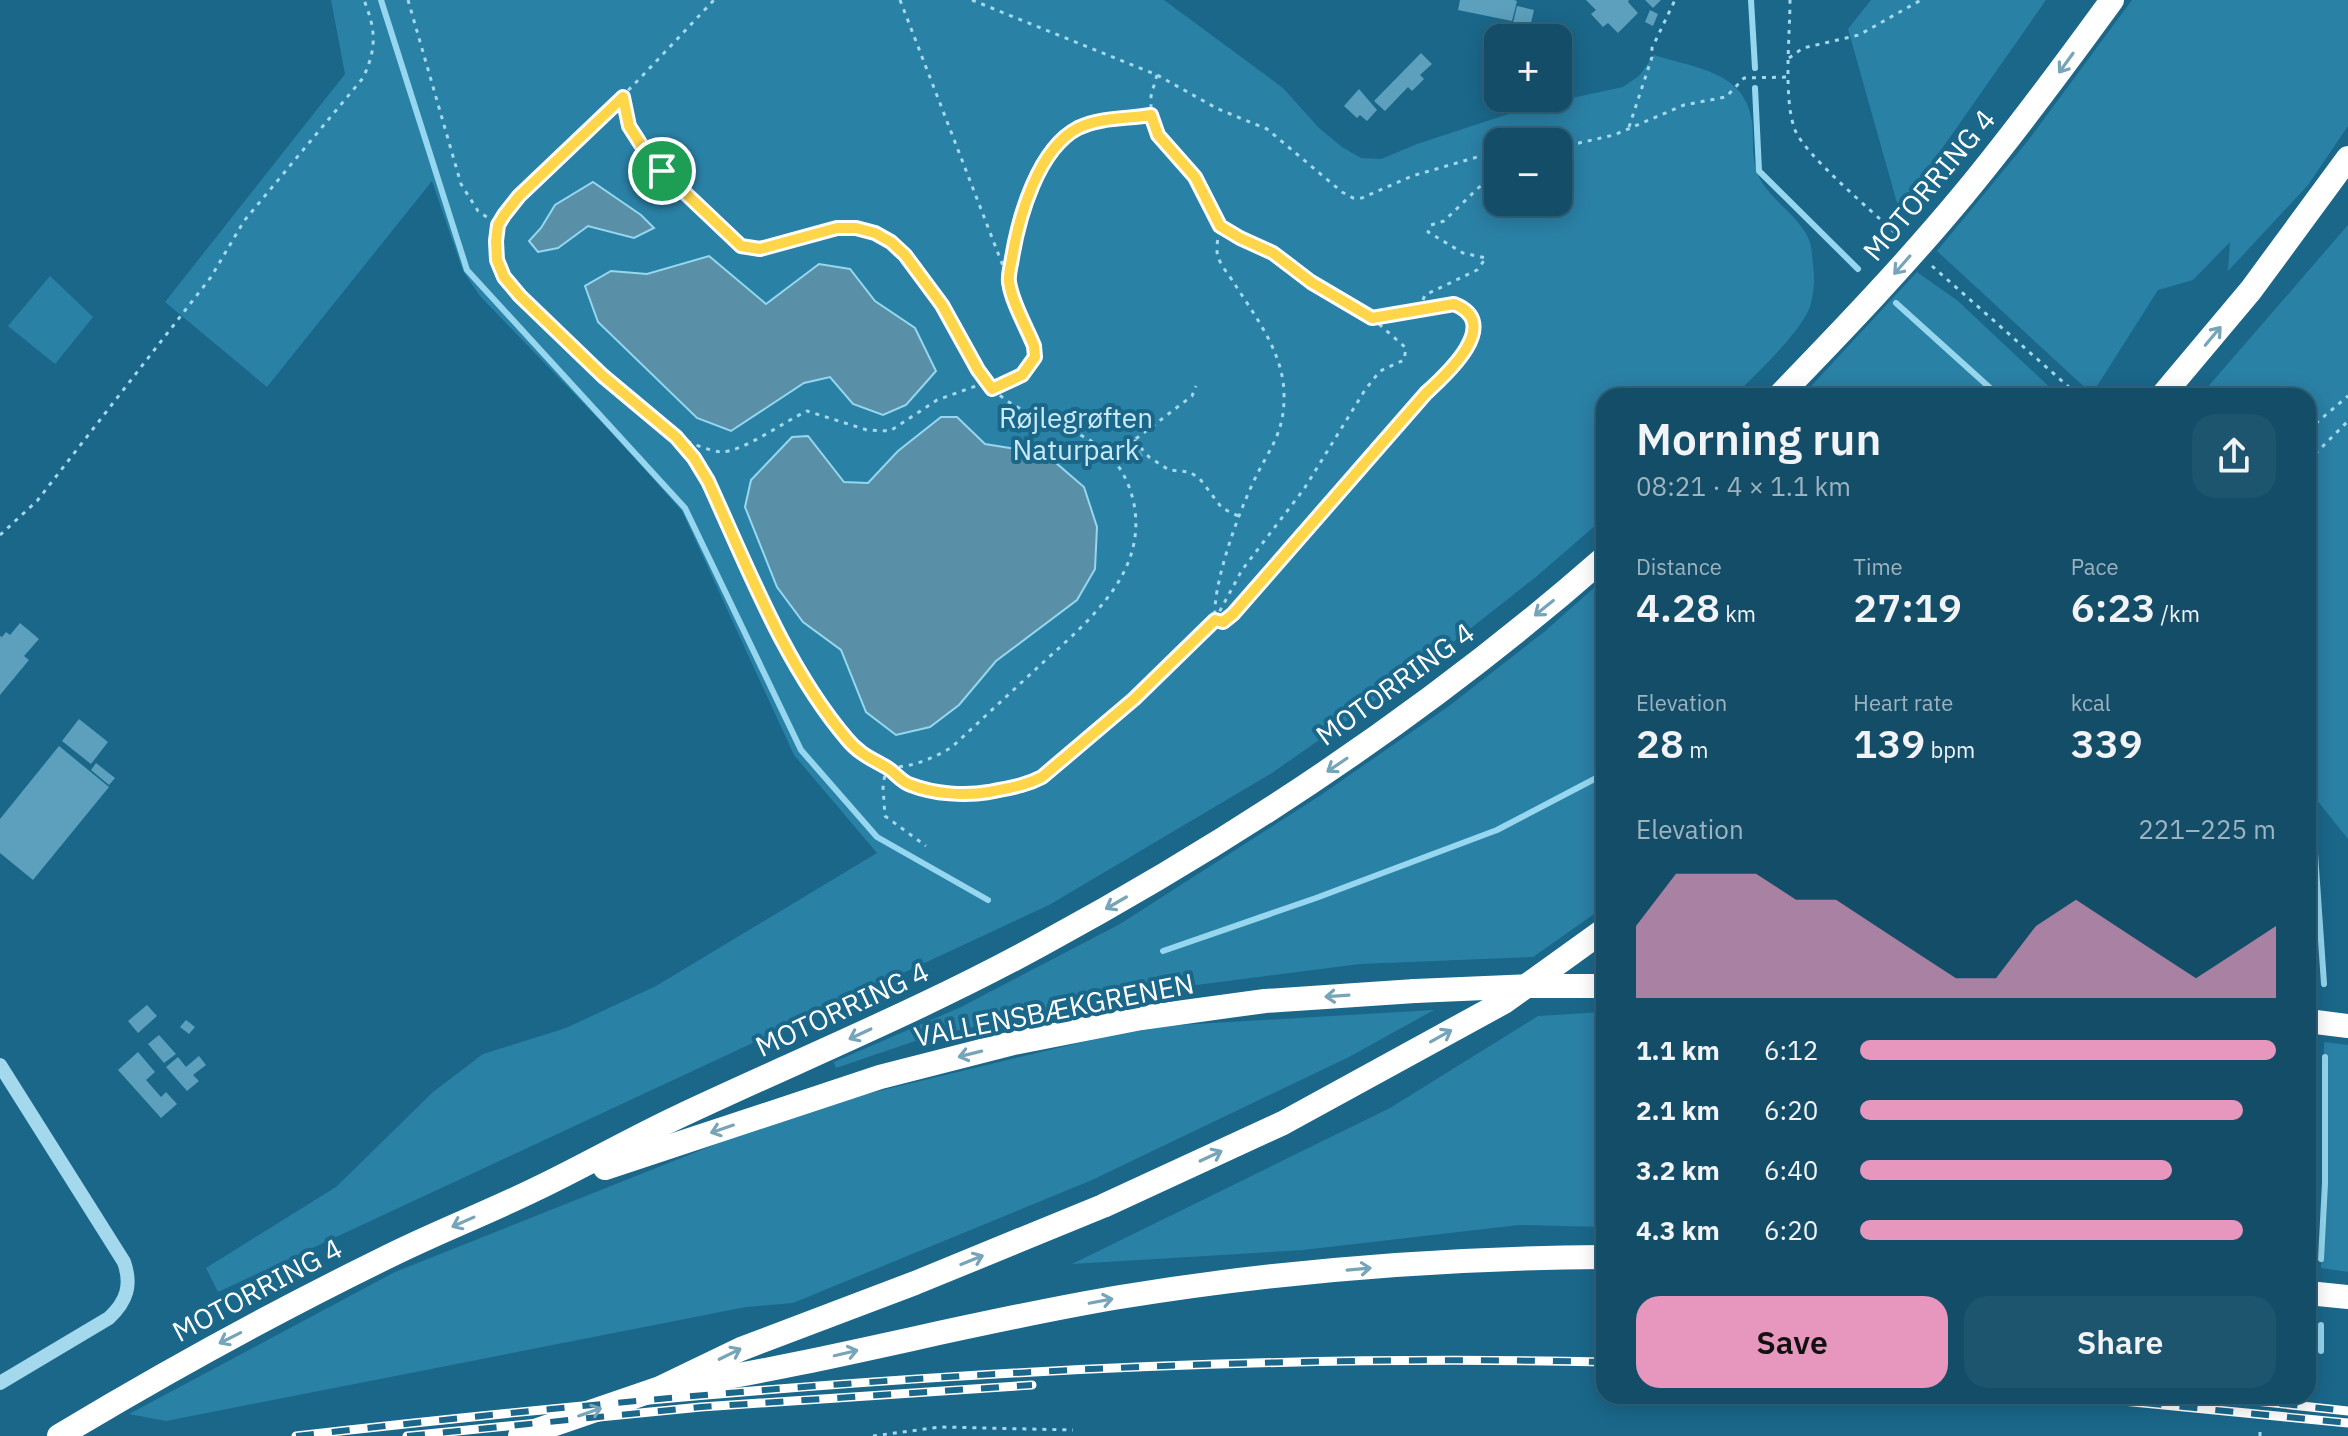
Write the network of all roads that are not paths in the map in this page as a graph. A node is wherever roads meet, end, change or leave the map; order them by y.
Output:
1 (2112, 0) edge
2 (2348, 158) edge
3 (1787, 388) edge
4 (2169, 388) edge
5 (1596, 565) edge
6 (1596, 936) edge
7 (1596, 986) edge
8 (2316, 1022) edge
9 (2348, 1026) edge
10 (0, 1065) edge
11 (534, 1190) junction
12 (1596, 1257) edge
13 (2316, 1294) edge
14 (2348, 1297) edge
15 (0, 1383) edge
16 (660, 1388) junction
17 (59, 1436) edge
18 (520, 1436) edge

1 -> 3 highway, MOTORRING 4
4 -> 2 highway
5 -> 11 highway, MOTORRING 4
16 -> 6 highway
7 -> 11 highway, VALLENSBÆKGRENEN, bridge
8 - 9 highway
10 - 15 street
11 -> 17 highway, MOTORRING 4
16 -> 12 highway
13 - 14 highway
18 -> 16 highway

